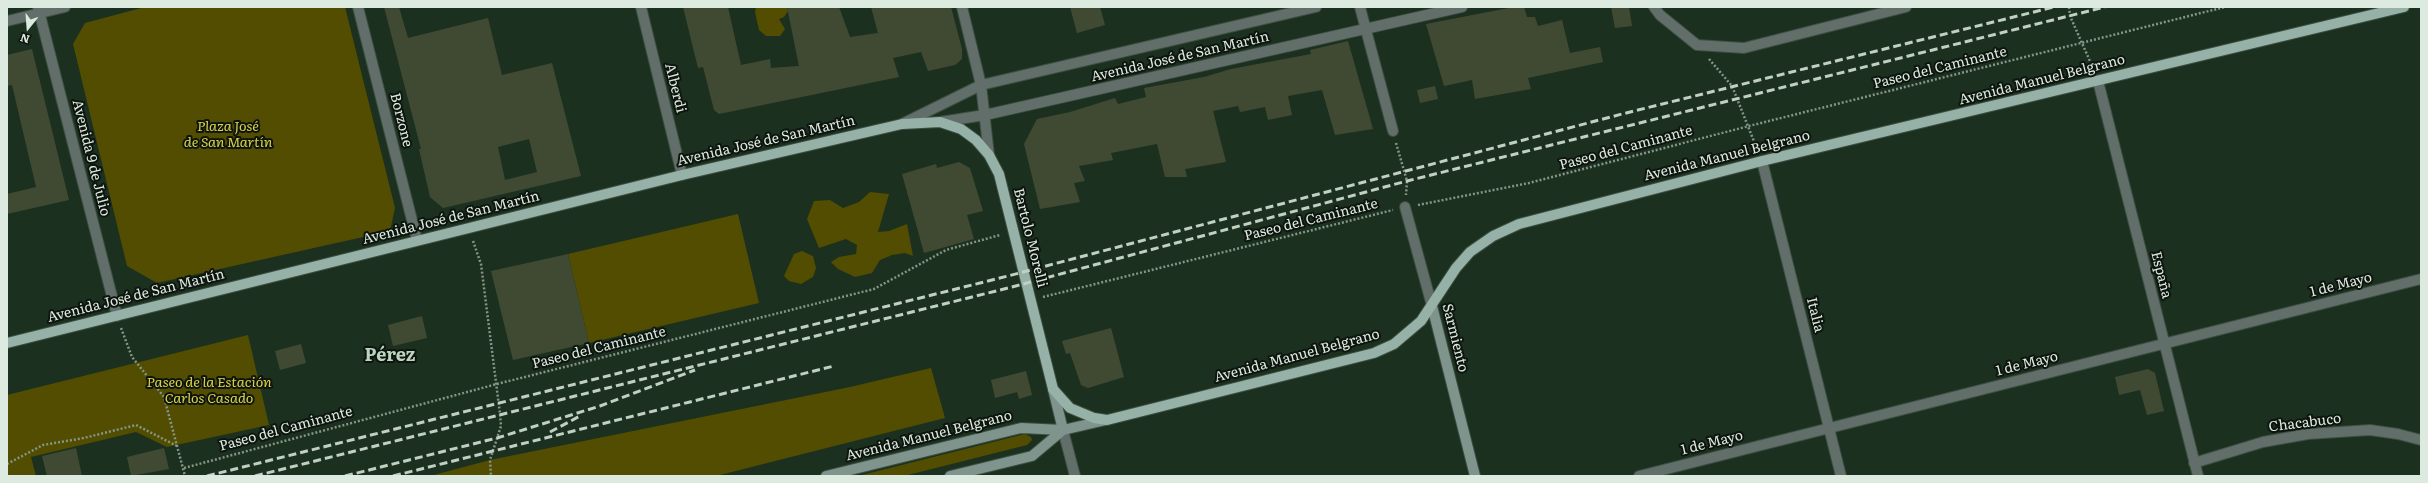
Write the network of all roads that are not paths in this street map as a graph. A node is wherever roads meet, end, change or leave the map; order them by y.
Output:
1 (65, 7) edge
2 (358, 7) edge
3 (641, 7) edge
4 (962, 7) edge
5 (1316, 7) edge
6 (1360, 7) edge
7 (1462, 7) edge
8 (1654, 7) edge
9 (1906, 7) edge
10 (2404, 7) edge
11 (39, 10) edge
12 (7, 21) edge
13 (1366, 30) junction
14 (2098, 81) junction
15 (981, 86) junction
16 (985, 115) junction
17 (940, 122) junction
18 (902, 124) junction
19 (1393, 130) road end
20 (989, 155) junction
21 (1762, 161) junction
22 (682, 175) junction
23 (1405, 207) road end
24 (417, 240) junction
25 (2421, 279) edge
26 (1432, 306) junction
27 (116, 316) junction
28 (7, 343) edge
29 (2164, 344) junction
30 (1053, 389) junction
31 (1107, 420) junction
32 (1830, 428) junction
33 (1064, 430) junction
34 (2421, 440) edge
35 (2194, 463) junction
36 (826, 476) edge
37 (950, 476) edge
38 (1075, 476) edge
39 (1475, 476) edge
40 (1639, 476) edge
41 (1841, 476) edge
42 (2198, 476) edge

1 - 11 street
2 - 24 street, Borzone
3 - 22 street, Alberdi
4 - 15 street, Bartolo Morelli
5 - 15 street, Avenida José de San Martín
6 - 13 street
7 - 13 street, Avenida José de San Martín
8 - 9 street
10 - 14 main road, Avenida Manuel Belgrano
11 - 12 street
11 - 27 street, Avenida 9 de Julio
13 - 16 street, Avenida José de San Martín
13 - 19 street
14 - 21 main road, Avenida Manuel Belgrano
14 - 29 street, España
15 - 16 street, Bartolo Morelli
15 - 18 street, Avenida José de San Martín
16 - 17 street, Avenida José de San Martín
16 - 20 street, Bartolo Morelli
17 - 18 main road, Avenida José de San Martín
17 - 20 main road
18 - 22 main road, Avenida José de San Martín
20 - 30 main road, Bartolo Morelli
21 - 26 main road, Avenida Manuel Belgrano
21 - 32 street, Italia
22 - 24 main road, Avenida José de San Martín
23 - 26 street, Sarmiento
24 - 27 main road, Avenida José de San Martín
25 - 29 street, 1 de Mayo
26 - 31 main road, Avenida Manuel Belgrano
26 - 39 main road, Sarmiento
27 - 28 main road, Avenida José de San Martín
29 - 32 street, 1 de Mayo
29 - 35 street, España
30 - 31 main road, Avenida Manuel Belgrano
30 - 33 main road, Bartolo Morelli
31 - 33 main road, Avenida Manuel Belgrano
32 - 40 street, 1 de Mayo
32 - 41 street, Italia
33 - 36 main road, Avenida Manuel Belgrano
33 - 37 main road, Avenida Manuel Belgrano
33 - 38 street, Bartolo Morelli
34 - 35 street, Chacabuco
35 - 42 street, España

